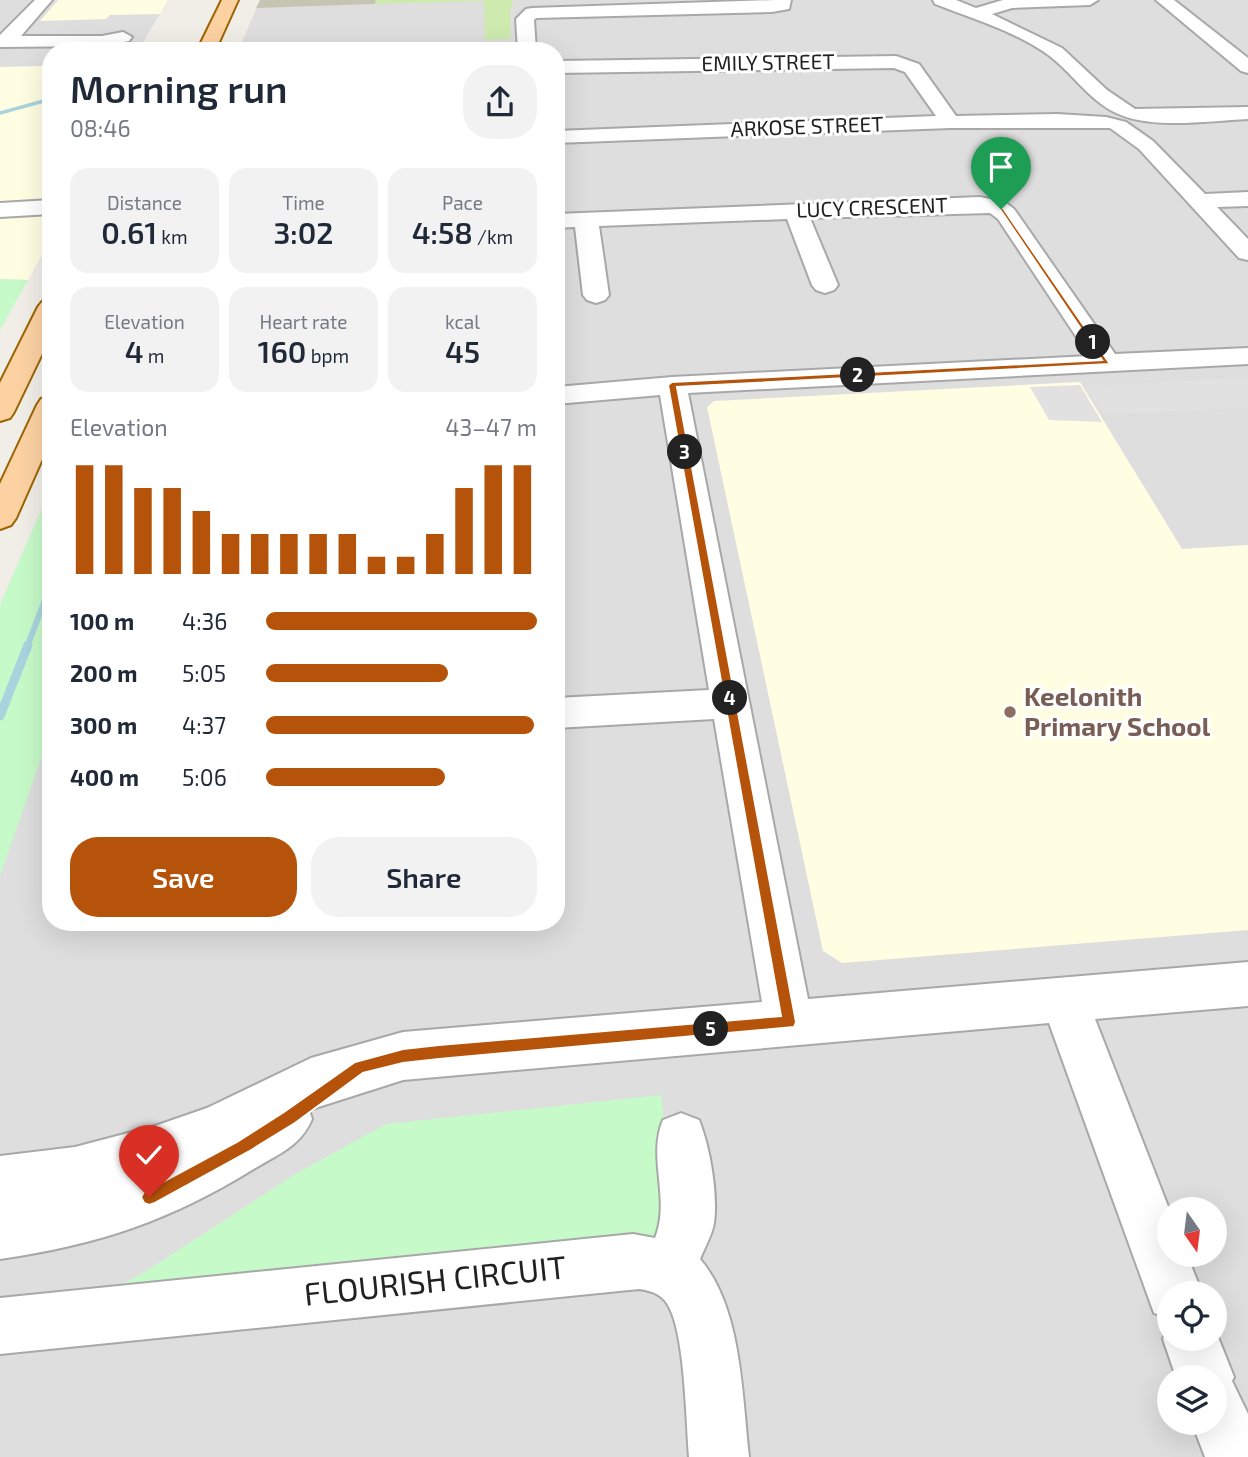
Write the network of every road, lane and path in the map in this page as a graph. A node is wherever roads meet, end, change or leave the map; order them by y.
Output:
1 (44, 0) edge
2 (230, 0) edge
3 (783, 0) edge
4 (941, 0) edge
5 (1090, 0) edge
6 (1164, 0) edge
7 (975, 14) junction
8 (123, 37) dead end
9 (2, 42) edge
10 (210, 42) edge
11 (527, 42) edge
12 (1248, 48) edge
13 (1226, 49) junction
14 (565, 67) edge
15 (1248, 67) edge
16 (1248, 113) edge
17 (1122, 119) junction
18 (950, 122) junction
19 (565, 137) edge
20 (988, 181) dead end
21 (42, 195) edge
22 (1248, 199) edge
23 (1200, 201) junction
24 (42, 203) edge
25 (4, 205) edge
26 (42, 207) edge
27 (997, 207) junction
28 (796, 211) junction
29 (586, 220) junction
30 (565, 221) edge
31 (1248, 253) edge
32 (825, 285) dead end
33 (596, 295) dead end
34 (42, 326) edge
35 (1248, 356) edge
36 (1107, 362) junction
37 (672, 385) junction
38 (565, 395) edge
39 (0, 412) edge
40 (42, 425) edge
41 (0, 518) edge
42 (731, 704) junction
43 (565, 713) edge
44 (1248, 984) edge
45 (1064, 999) junction
46 (789, 1022) junction
47 (360, 1067) junction
48 (681, 1138) dead end
49 (0, 1182) edge
50 (0, 1232) edge
51 (668, 1269) junction
52 (1170, 1281) edge
53 (0, 1326) edge
54 (1226, 1435) edge
55 (719, 1457) edge
56 (1235, 1457) edge

1 - 9 street
2 - 10 main road
3 - 11 street
4 - 7 street
5 - 7 street
6 - 13 street
7 - 17 street
8 - 9 street
12 - 13 street
13 - 15 street
14 - 18 street, EMILY STREET
16 - 17 street, ARKOSE STREET
17 - 18 street, ARKOSE STREET
17 - 23 street
18 - 19 street, ARKOSE STREET
20 - 27 street
21 - 25 street
22 - 23 street
23 - 31 street
24 - 25 street
25 - 26 street
27 - 28 street, LUCY CRESCENT
27 - 36 street
28 - 29 street, LUCY CRESCENT
28 - 32 street
29 - 30 street, LUCY CRESCENT
29 - 33 street
34 - 39 main road
35 - 36 street
36 - 37 street
37 - 38 street
37 - 42 street
40 - 41 main road
42 - 43 street
42 - 46 street
44 - 45 street
45 - 46 street
45 - 52 street
46 - 47 street
47 - 49 street
47 - 50 street
48 - 51 street
51 - 53 street, FLOURISH CIRCUIT
51 - 55 street
54 - 56 street

